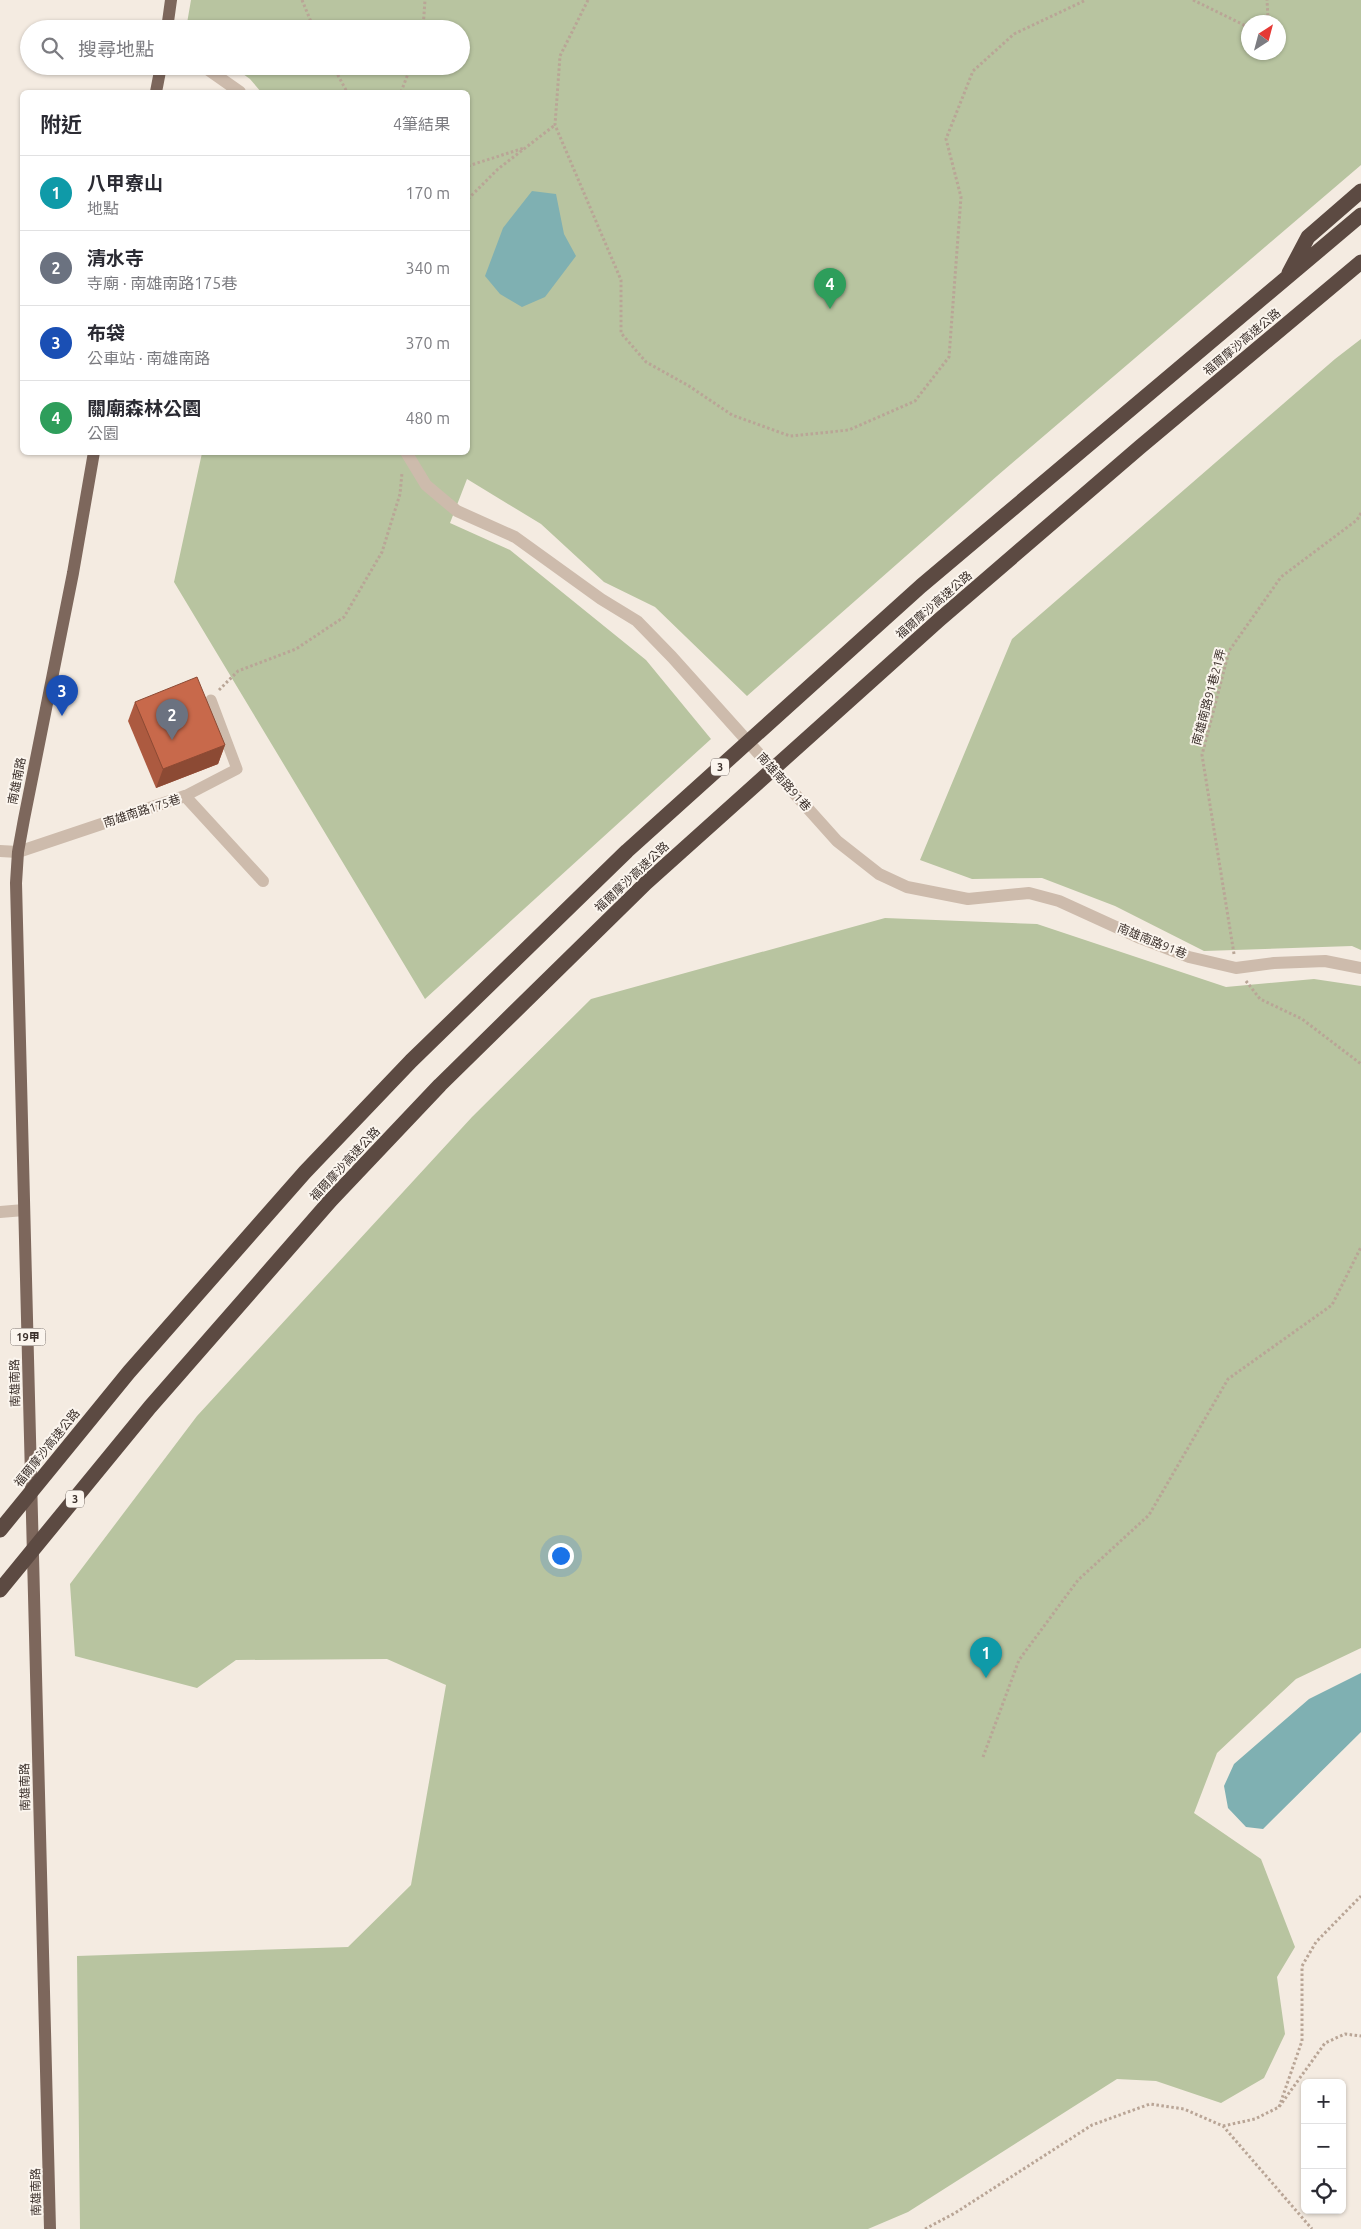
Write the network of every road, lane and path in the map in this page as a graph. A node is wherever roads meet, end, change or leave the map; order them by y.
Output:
1 (172, 0) edge
2 (302, 0) edge
3 (425, 0) edge
4 (588, 0) edge
5 (1086, 0) edge
6 (1193, 0) edge
7 (1267, 0) edge
8 (1268, 15) edge
9 (169, 20) edge
10 (310, 20) edge
11 (424, 20) edge
12 (1241, 24) edge
13 (159, 75) edge
14 (216, 75) edge
15 (338, 75) edge
16 (408, 75) edge
17 (156, 90) edge
18 (237, 90) edge
19 (346, 90) edge
20 (402, 90) edge
21 (555, 125) junction
22 (528, 146) junction
23 (470, 165) edge
24 (1361, 191) edge
25 (470, 197) edge
26 (1361, 215) edge
27 (1361, 262) edge
28 (1284, 281) junction
29 (93, 455) edge
30 (408, 455) edge
31 (402, 469) dead end
32 (1361, 513) edge
33 (211, 700) joint
34 (185, 796) junction
35 (0, 851) edge
36 (18, 852) junction
37 (263, 881) dead end
38 (1236, 968) junction
39 (1361, 968) edge
40 (1361, 1064) edge
41 (24, 1210) junction
42 (0, 1212) edge
43 (1361, 1247) edge
44 (0, 1530) edge
45 (0, 1590) edge
46 (983, 1757) dead end
47 (1361, 1896) edge
48 (1361, 2036) edge
49 (1279, 2107) junction
50 (1223, 2126) junction
51 (50, 2229) edge
52 (925, 2229) edge
53 (1312, 2229) edge

1 - 9 main road
2 - 10 path
3 - 11 path
4 - 21 path
5 - 21 path
6 - 12 path
7 - 8 path
13 - 17 main road
14 - 18 street
15 - 19 path
16 - 20 path
21 - 22 path
22 - 23 path
22 - 25 path
24 - 28 highway
26 - 28 highway, 福爾摩沙高速公路 / 3
27 - 45 highway, 福爾摩沙高速公路 / 3
28 - 44 highway, 福爾摩沙高速公路 / 3
29 - 36 main road, 南雄南路 / 19甲
30 - 38 street, 南雄南路91巷
31 - 33 path
32 - 38 path, 南雄南路91巷21弄
33 - 34 lane
34 - 36 street, 南雄南路175巷
34 - 37 street, 南雄南路175巷
35 - 36 street
36 - 41 main road, 南雄南路 / 19甲
38 - 39 street
38 - 40 path
41 - 42 street
41 - 51 main road, 南雄南路 / 19甲
43 - 46 path
47 - 49 path
48 - 49 path
49 - 50 path
50 - 52 path
50 - 53 path

